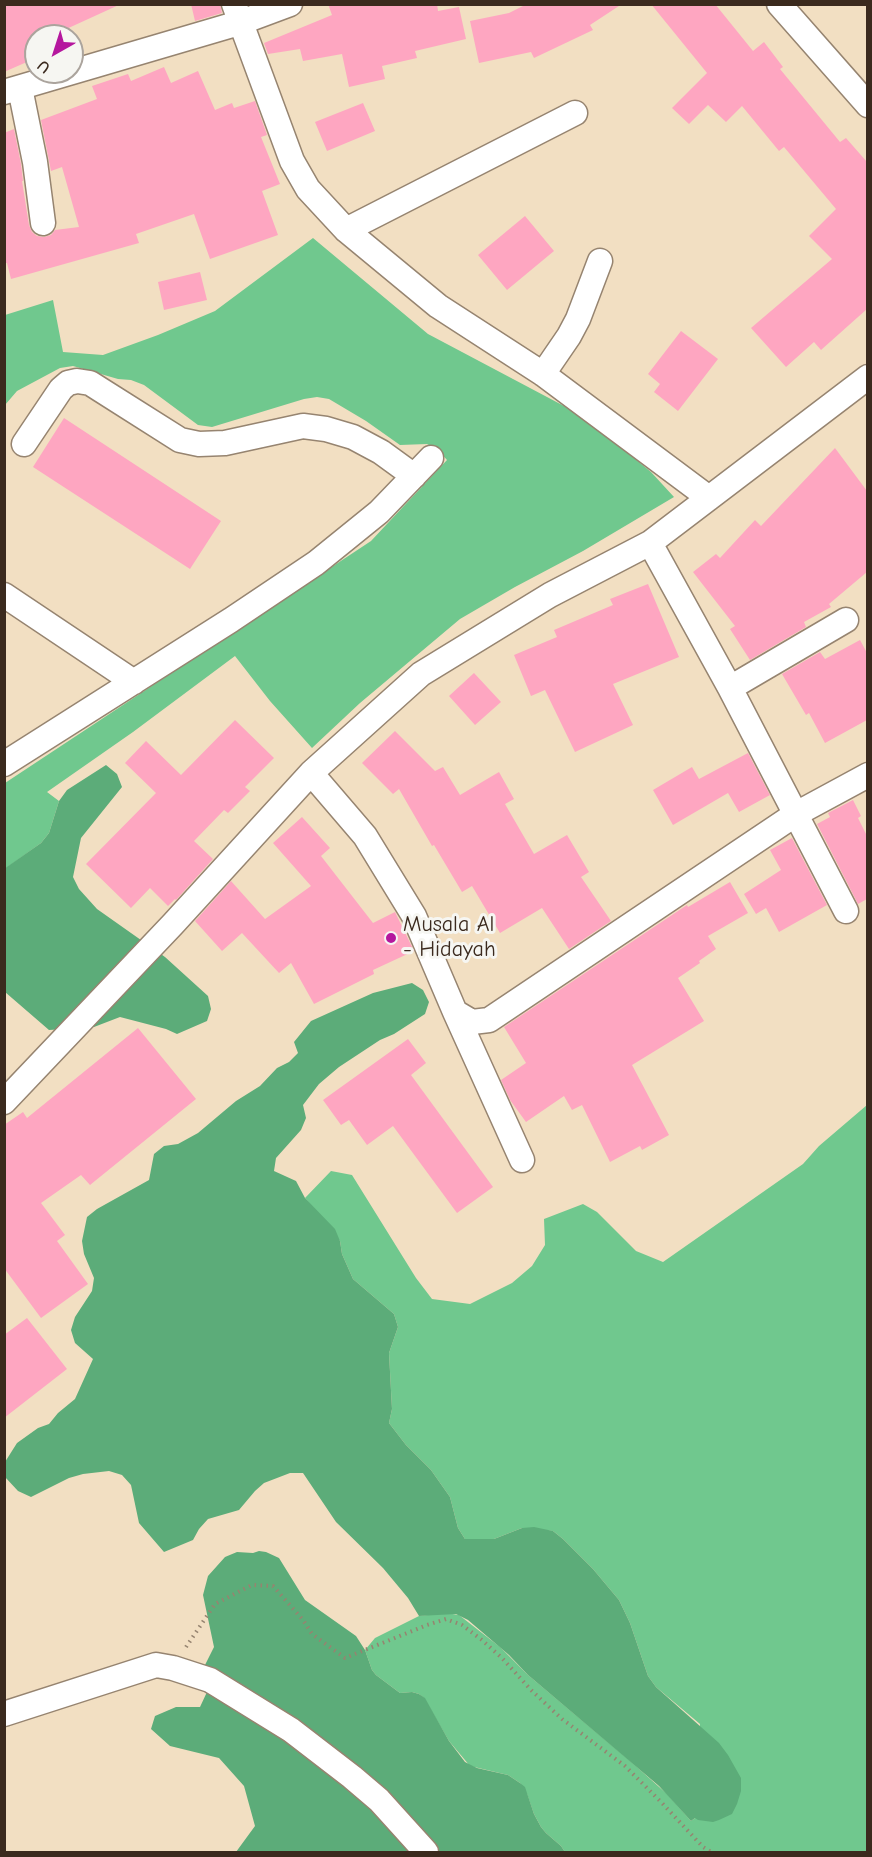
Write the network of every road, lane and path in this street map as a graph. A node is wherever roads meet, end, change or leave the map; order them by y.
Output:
1 (290, 4) edge
2 (779, 4) edge
3 (236, 14) edge
4 (12, 90) edge
5 (867, 105) edge
6 (574, 114) dead end
7 (43, 223) dead end
8 (346, 230) junction
9 (600, 261) dead end
10 (543, 374) junction
11 (867, 377) edge
12 (24, 444) dead end
13 (431, 459) dead end
14 (414, 476) junction
15 (709, 498) junction
16 (650, 543) junction
17 (4, 595) edge
18 (846, 620) dead end
19 (134, 682) junction
20 (730, 688) junction
21 (4, 764) edge
22 (311, 773) junction
23 (867, 775) edge
24 (796, 814) junction
25 (846, 911) dead end
26 (455, 1012) junction
27 (4, 1102) edge
28 (522, 1160) dead end
29 (173, 1668) junction
30 (4, 1714) edge
31 (426, 1852) edge
32 (711, 1852) edge

1 - 3 street
2 - 5 street
3 - 4 street
3 - 8 street
4 - 7 street
6 - 8 street
8 - 10 street
9 - 10 street
10 - 15 street
11 - 15 street
12 - 14 street
13 - 14 street
14 - 19 street
15 - 16 street
16 - 20 street
16 - 22 street
17 - 19 street
18 - 20 street
19 - 21 street
20 - 24 street
22 - 26 street
22 - 27 street
23 - 24 street
24 - 25 street
24 - 26 street
26 - 28 street
29 - 30 street
29 - 31 street
29 - 32 path

